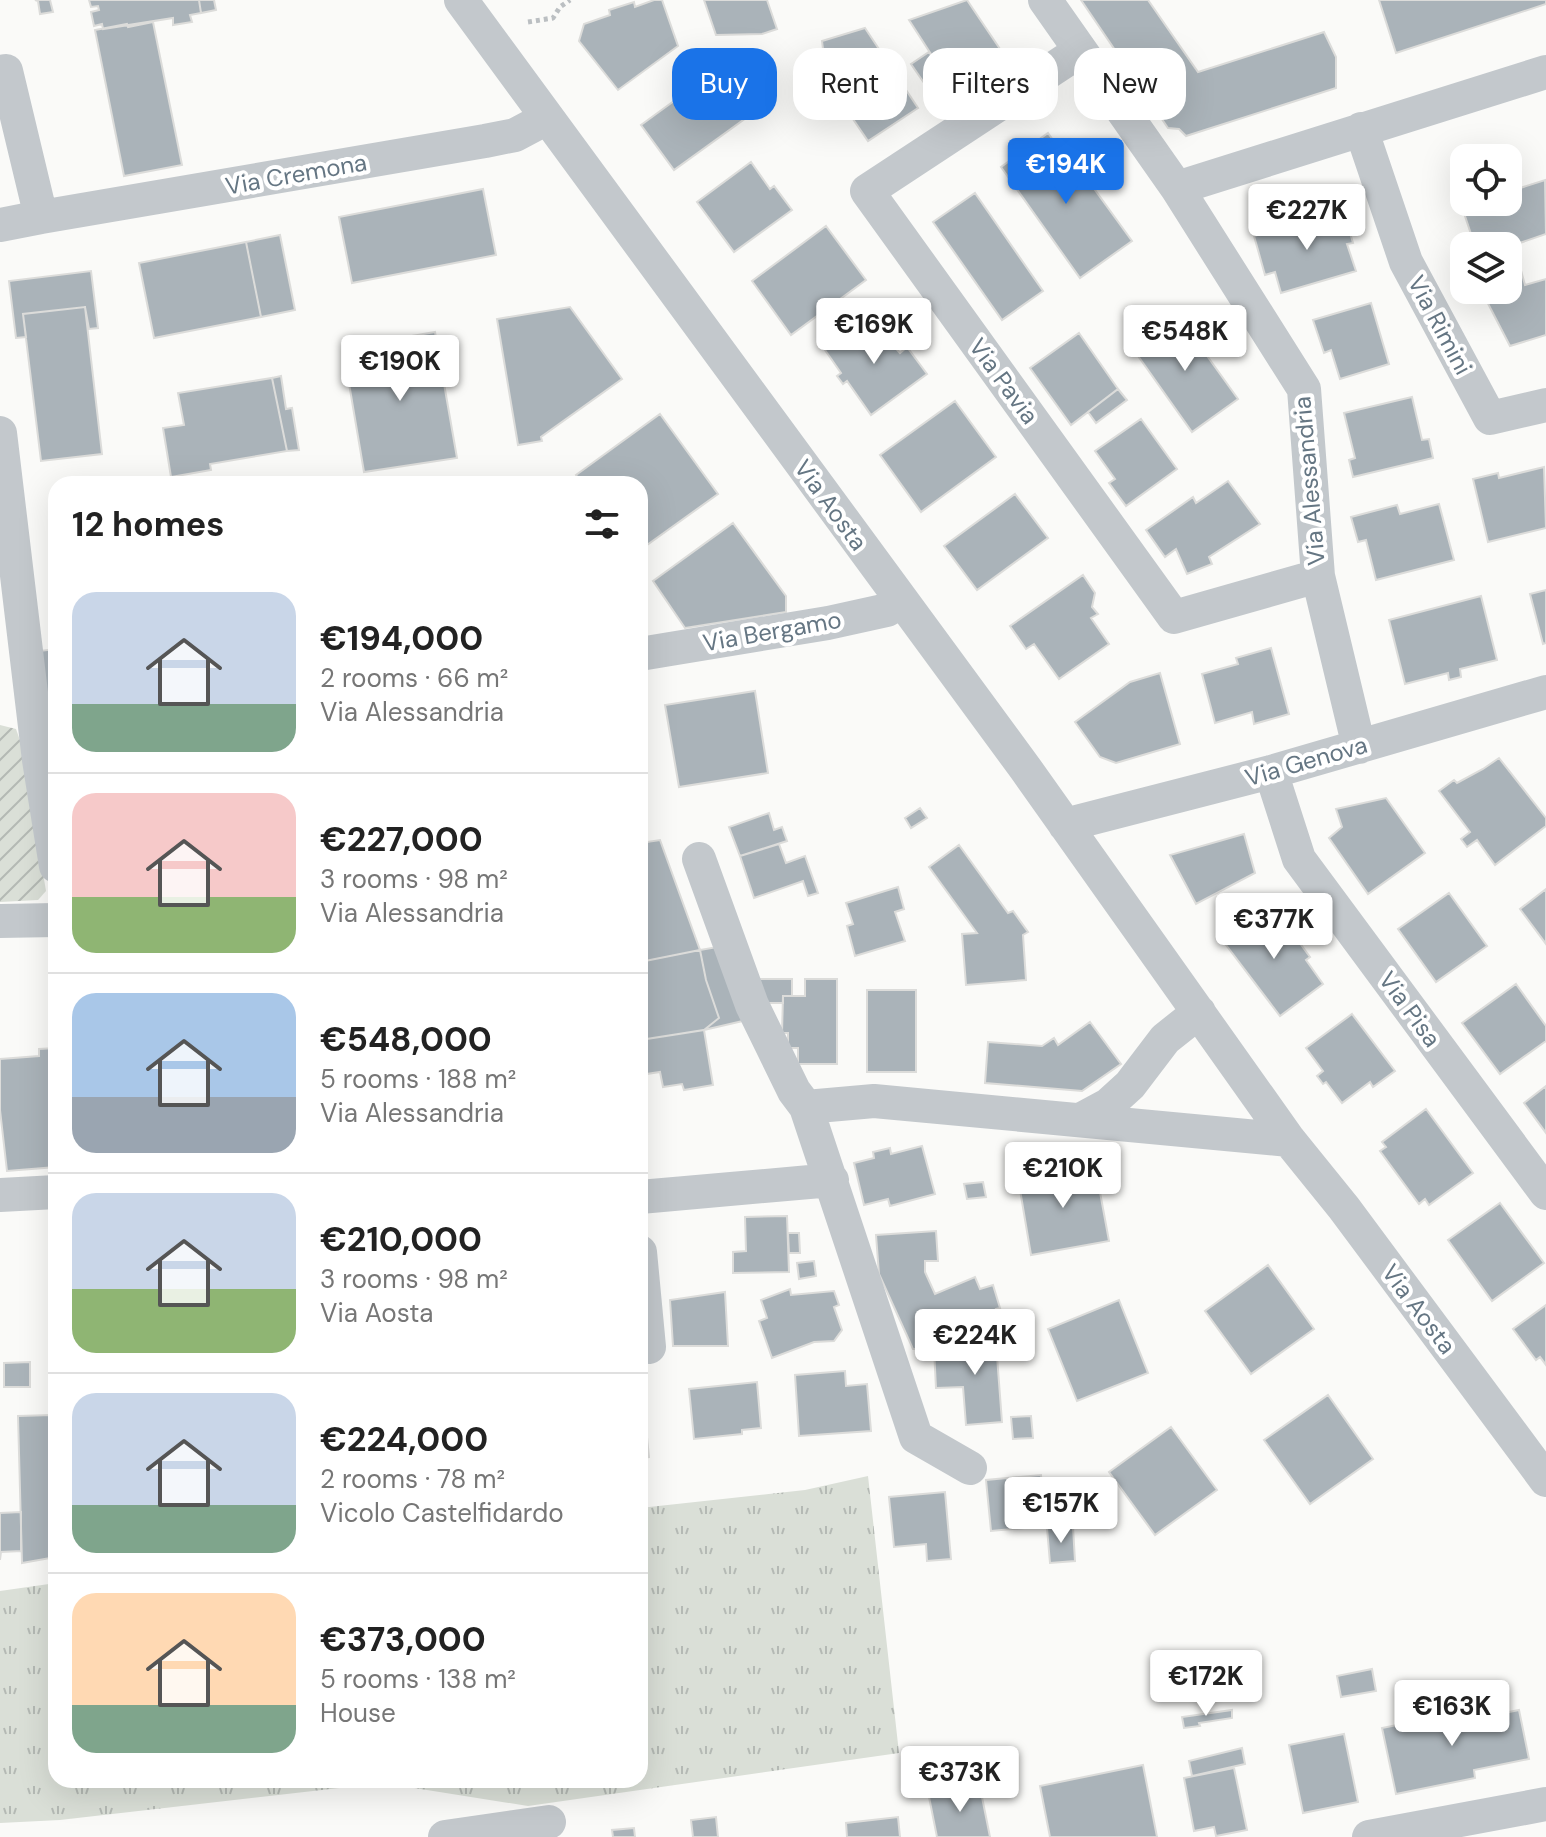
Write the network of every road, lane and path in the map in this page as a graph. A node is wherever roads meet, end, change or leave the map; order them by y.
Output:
1 (461, 0) edge
2 (570, 0) edge
3 (1045, 0) edge
4 (528, 22) dead end
5 (1078, 48) edge
6 (1074, 55) edge
7 (0, 72) edge
8 (1546, 72) edge
9 (547, 118) junction
10 (1129, 120) edge
11 (1361, 129) junction
12 (1177, 188) junction
13 (41, 217) junction
14 (0, 225) edge
15 (1546, 405) edge
16 (0, 433) edge
17 (1318, 576) junction
18 (902, 601) junction
19 (648, 653) edge
20 (1540, 704) edge
21 (1359, 747) junction
22 (47, 758) edge
23 (1271, 772) junction
24 (1065, 825) junction
25 (699, 859) dead end
26 (48, 920) edge
27 (0, 921) edge
28 (1199, 1012) junction
29 (806, 1107) junction
30 (1082, 1119) junction
31 (1289, 1140) junction
32 (832, 1180) junction
33 (48, 1192) edge
34 (1546, 1193) edge
35 (0, 1195) edge
36 (648, 1196) edge
37 (648, 1336) edge
38 (649, 1347) dead end
39 (970, 1468) dead end
40 (1546, 1480) edge
41 (1546, 1804) edge
42 (549, 1822) dead end
43 (445, 1837) edge
44 (1369, 1837) edge

1 - 9 street, Via Aosta
2 - 4 path
3 - 5 street, Via Alessandria
6 - 17 street, Via Pavia
7 - 13 street
8 - 11 street
9 - 13 street, Via Cremona
9 - 18 street, Via Aosta
10 - 12 street, Via Alessandria
11 - 12 street
11 - 15 street, Via Rimini
12 - 17 street, Via Alessandria
13 - 14 street, Via Cremona
16 - 22 street
17 - 21 street, Via Alessandria
18 - 19 street, Via Bergamo
18 - 24 street, Via Aosta
20 - 21 street, Via Genova
21 - 23 street, Via Genova
23 - 24 street, Via Genova
23 - 34 street, Via Pisa
24 - 28 street, Via Aosta
25 - 29 street
26 - 27 street
28 - 30 street
28 - 31 street, Via Aosta
29 - 30 street
29 - 32 street
30 - 31 street
31 - 40 street, Via Aosta
32 - 36 street
32 - 39 street
33 - 35 street
37 - 38 street
41 - 44 street
42 - 43 street

